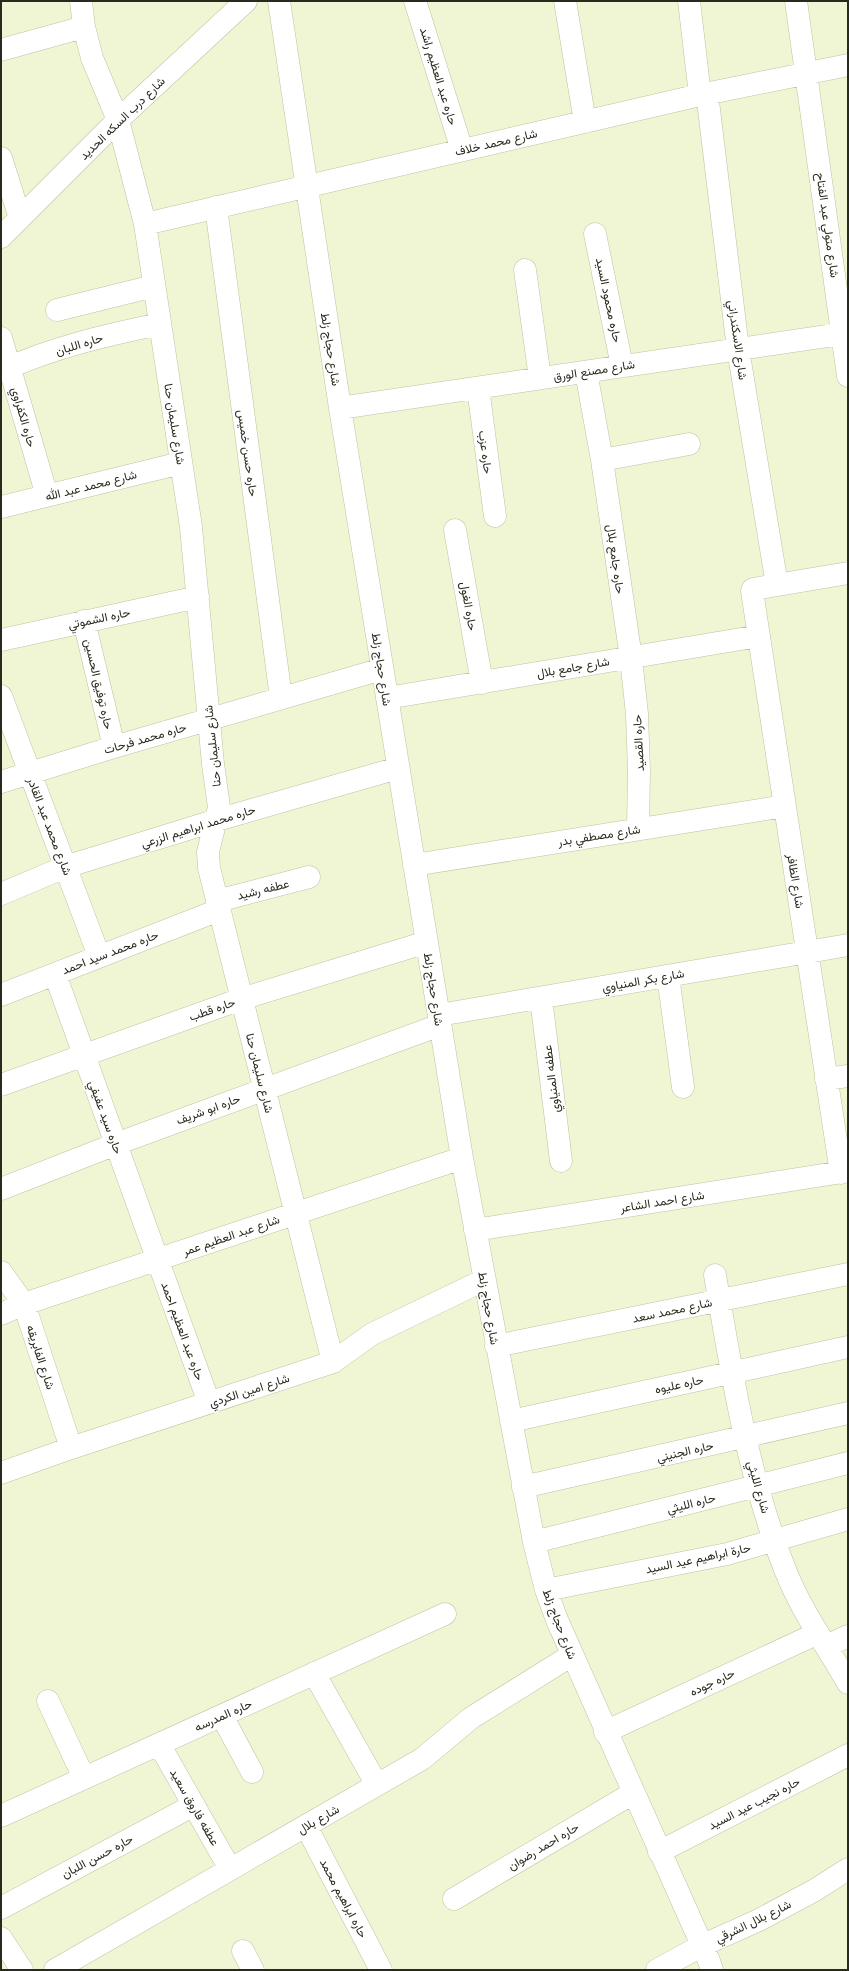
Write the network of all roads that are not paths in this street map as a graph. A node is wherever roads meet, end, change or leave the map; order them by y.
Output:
1 (81, 1) edge
2 (246, 1) edge
3 (279, 1) edge
4 (415, 1) edge
5 (565, 1) edge
6 (689, 1) edge
7 (796, 1) edge
8 (84, 27) junction
9 (1, 50) edge
10 (848, 65) edge
11 (808, 73) junction
12 (704, 94) junction
13 (118, 120) junction
14 (585, 122) junction
15 (462, 150) junction
16 (2, 164) edge
17 (307, 186) junction
18 (216, 207) junction
19 (20, 218) junction
20 (146, 224) junction
21 (595, 234) dead end
22 (1, 237) edge
23 (525, 270) dead end
24 (154, 286) junction
25 (57, 310) dead end
26 (160, 324) junction
27 (846, 333) edge
28 (1, 338) edge
29 (738, 349) junction
30 (622, 366) junction
31 (5, 369) edge
32 (586, 372) junction
33 (848, 376) edge
34 (540, 378) junction
35 (478, 388) junction
36 (340, 408) junction
37 (689, 444) dead end
38 (602, 460) junction
39 (181, 463) junction
40 (46, 496) junction
41 (1, 507) edge
42 (495, 516) dead end
43 (456, 530) dead end
44 (848, 572) edge
45 (777, 585) junction
46 (198, 597) junction
47 (84, 621) junction
48 (759, 636) junction
49 (1, 640) edge
50 (630, 658) junction
51 (382, 669) junction
52 (482, 683) junction
53 (1, 696) edge
54 (281, 698) junction
55 (387, 698) junction
56 (209, 720) junction
57 (114, 747) junction
58 (398, 768) junction
59 (30, 772) junction
60 (1, 782) edge
61 (785, 806) junction
62 (217, 820) junction
63 (638, 828) junction
64 (414, 865) junction
65 (65, 867) junction
66 (309, 877) dead end
67 (1, 894) edge
68 (218, 905) junction
69 (427, 942) junction
70 (848, 945) edge
71 (807, 952) junction
72 (99, 956) junction
73 (54, 974) junction
74 (668, 976) junction
75 (1, 995) edge
76 (541, 998) junction
77 (241, 999) junction
78 (439, 1020) junction
79 (84, 1054) junction
80 (848, 1076) edge
81 (826, 1079) junction
82 (1, 1085) edge
83 (683, 1086) dead end
84 (264, 1088) junction
85 (116, 1144) junction
86 (462, 1158) junction
87 (561, 1161) dead end
88 (844, 1172) edge
89 (1, 1189) edge
90 (296, 1213) junction
91 (475, 1230) junction
92 (158, 1260) junction
93 (1, 1272) edge
94 (848, 1274) edge
95 (715, 1275) dead end
96 (484, 1280) junction
97 (719, 1300) junction
98 (24, 1304) junction
99 (1, 1314) edge
100 (496, 1346) junction
101 (848, 1347) edge
102 (333, 1362) junction
103 (731, 1372) junction
104 (209, 1403) junction
105 (848, 1413) edge
106 (511, 1421) junction
107 (745, 1437) junction
108 (71, 1448) junction
109 (848, 1463) edge
110 (1, 1473) edge
111 (758, 1486) junction
112 (523, 1487) junction
113 (848, 1519) edge
114 (775, 1540) junction
115 (534, 1542) junction
116 (546, 1590) junction
117 (445, 1614) dead end
118 (848, 1636) edge
119 (822, 1639) junction
120 (572, 1655) junction
121 (314, 1673) junction
122 (848, 1683) edge
123 (48, 1701) dead end
124 (222, 1716) junction
125 (605, 1732) junction
126 (159, 1744) junction
127 (848, 1755) edge
128 (252, 1772) dead end
129 (84, 1778) junction
130 (377, 1785) junction
131 (633, 1793) junction
132 (194, 1805) junction
133 (1, 1816) edge
134 (306, 1826) junction
135 (660, 1852) junction
136 (230, 1869) junction
137 (848, 1869) edge
138 (454, 1899) dead end
139 (1, 1908) edge
140 (1, 1938) edge
141 (701, 1946) junction
142 (243, 1951) dead end
143 (22, 1970) edge
144 (55, 1970) edge
145 (253, 1970) edge
146 (381, 1970) edge
147 (657, 1970) edge
148 (712, 1970) edge

1 - 8 street, شارع سليمان حنا
2 - 13 street, شارع درب السكه الحديد
3 - 17 street, شارع حجاج زلط
4 - 15 street, حاره عبد العظيم راشد
5 - 14 street
6 - 12 street, شارع الاسكندراني
7 - 11 street, شارع متولي عبد الفتاح
8 - 9 street
8 - 13 street, شارع سليمان حنا
10 - 11 street, شارع محمد خلاف
11 - 12 street, شارع محمد خلاف
11 - 27 street, شارع متولي عبد الفتاح
12 - 14 street, شارع محمد خلاف
12 - 29 street, شارع الاسكندراني
13 - 19 street, شارع درب السكه الحديد
13 - 20 street, شارع سليمان حنا
14 - 15 street, شارع محمد خلاف
15 - 17 street, شارع محمد خلاف
16 - 19 street
17 - 18 street, شارع محمد خلاف
17 - 36 street, شارع حجاج زلط
18 - 20 street, شارع محمد خلاف
18 - 54 street, حاره حسن خميس
19 - 22 street, شارع درب السكه الحديد
20 - 24 street, شارع سليمان حنا
21 - 30 street, حاره محمود السيد
23 - 34 street
24 - 25 street
24 - 26 street, شارع سليمان حنا
26 - 31 street, حاره اللبان
26 - 39 street, شارع سليمان حنا
27 - 29 street, شارع مصنع الورق
27 - 33 street, شارع متولي عبد الفتاح
28 - 31 street, حاره الكفراوي
29 - 30 street, شارع مصنع الورق
29 - 45 street, شارع الاسكندراني
30 - 32 street, شارع مصنع الورق
31 - 40 street, حاره الكفراوي
32 - 34 street, شارع مصنع الورق
32 - 38 street, حاره جامع بلال
34 - 35 street, شارع مصنع الورق
35 - 36 street, شارع مصنع الورق
35 - 42 street, حاره عزب
36 - 51 street, شارع حجاج زلط
37 - 38 street
38 - 50 street, حاره جامع بلال
39 - 40 street, شارع محمد عبد الله
39 - 46 street, شارع سليمان حنا
40 - 41 street, شارع محمد عبد الله
43 - 52 street, حاره الغول
44 - 45 street
45 - 48 street, شارع الظافر
46 - 47 street, حاره الشموتي
46 - 56 street, شارع سليمان حنا
47 - 49 street, حاره الشموتي
47 - 57 street, حاره توفيق الحسين
48 - 50 street, شارع جامع بلال
48 - 61 street, شارع الظافر
50 - 52 street, شارع جامع بلال
50 - 63 street, حاره القصيد
51 - 54 street, حاره محمد فرحات
51 - 55 street, شارع حجاج زلط
52 - 55 street, شارع جامع بلال
53 - 59 street, شارع محمد عبد القادر
54 - 56 street, حاره محمد فرحات
55 - 58 street, شارع حجاج زلط
56 - 57 street, حاره محمد فرحات
56 - 62 street, شارع سليمان حنا
57 - 59 street, حاره محمد فرحات
58 - 62 street, حاره محمد ابراهيم الزرعي
58 - 64 street, شارع حجاج زلط
59 - 60 street, حاره محمد فرحات
59 - 65 street, شارع محمد عبد القادر
61 - 63 street, شارع مصطفي بدر
61 - 71 street, شارع الظافر
62 - 65 street, حاره محمد ابراهيم الزرعي
62 - 68 street, شارع سليمان حنا
63 - 64 street, شارع مصطفي بدر
64 - 69 street, شارع حجاج زلط
65 - 67 street, حاره محمد ابراهيم الزرعي
65 - 72 street, شارع محمد عبد القادر
66 - 68 street, عطفه رشيد
68 - 72 street, حاره محمد سيد احمد
68 - 77 street, شارع سليمان حنا
69 - 77 street, حاره قطب
69 - 78 street, شارع حجاج زلط
70 - 71 street, شارع بكر المنياوي
71 - 74 street, شارع بكر المنياوي
71 - 81 street, شارع الظافر
72 - 73 street, حاره محمد سيد احمد
73 - 75 street, حاره محمد سيد احمد
73 - 79 street, حاره سيد عفيفي
74 - 76 street, شارع بكر المنياوي
74 - 83 street
76 - 78 street, شارع بكر المنياوي
76 - 87 street, عطفه المنياوي
77 - 79 street, حاره قطب
77 - 84 street, شارع سليمان حنا
78 - 84 street, حاره ابو شريف
78 - 86 street, شارع حجاج زلط
79 - 82 street, حاره قطب
79 - 85 street, حاره سيد عفيفي
80 - 81 street
81 - 88 street, شارع الظافر
84 - 85 street, حاره ابو شريف
84 - 90 street, شارع سليمان حنا
85 - 89 street, حاره ابو شريف
85 - 92 street, حاره سيد عفيفي
86 - 90 street, شارع عبد العظيم عمر
86 - 91 street, شارع حجاج زلط
88 - 91 street, شارع احمد الشاعر
90 - 92 street, شارع عبد العظيم عمر
90 - 102 street, شارع سليمان حنا
91 - 96 street, شارع حجاج زلط
92 - 98 street, شارع عبد العظيم عمر
92 - 104 street, حاره عبد العظيم احمد
93 - 98 street, شارع الفابريقه
94 - 97 street, شارع محمد سعد
95 - 97 street, شارع الليثي
96 - 100 street, شارع حجاج زلط
96 - 102 street, شارع امين الكردي
97 - 100 street, شارع محمد سعد
97 - 103 street, شارع الليثي
98 - 99 street, شارع عبد العظيم عمر
98 - 108 street, شارع الفابريقه
100 - 106 street, شارع حجاج زلط
101 - 103 street, حاره عليوه
102 - 104 street, شارع امين الكردي
103 - 106 street, حاره عليوه
103 - 107 street, شارع الليثي
104 - 108 street, شارع امين الكردي
105 - 107 street, حاره الجنيني
106 - 112 street, شارع حجاج زلط
107 - 111 street, شارع الليثي
107 - 112 street, حاره الجنيني
108 - 110 street, شارع امين الكردي
109 - 111 street, حاره الليثي
111 - 114 street, شارع الليثي
111 - 115 street, حاره الليثي
112 - 115 street, شارع حجاج زلط
113 - 114 street, حارة ابراهيم عيد السيد
114 - 116 street, حارة ابراهيم عيد السيد
114 - 119 street, شارع الليثي
115 - 116 street, شارع حجاج زلط
116 - 120 street, شارع حجاج زلط
117 - 121 street, حاره المدرسه
118 - 119 street, حاره جوده
119 - 122 street, شارع الليثي
119 - 125 street, حاره جوده
120 - 125 street, شارع حجاج زلط
120 - 130 street, شارع بلال
121 - 124 street, حاره المدرسه
121 - 130 street
123 - 129 street
124 - 126 street, حاره المدرسه
124 - 128 street
125 - 131 street, شارع حجاج زلط
126 - 129 street, حاره المدرسه
126 - 132 street, عطفه فاروق سعيد
127 - 135 street, حاره نجيب عيد السيد
129 - 133 street, حاره المدرسه
130 - 134 street, شارع بلال
131 - 135 street, شارع حجاج زلط
131 - 138 street, حاره احمد رضوان
132 - 136 street, عطفه فاروق سعيد
132 - 139 street, حاره حسن اللبان
134 - 136 street, شارع بلال
134 - 146 street, حاره ابراهيم محمد
135 - 141 street, شارع حجاج زلط
136 - 144 street, شارع بلال
137 - 141 street, شارع بلال الشرقي
140 - 143 street
141 - 147 street, شارع بلال الشرقي
141 - 148 street, شارع حجاج زلط
142 - 145 street

